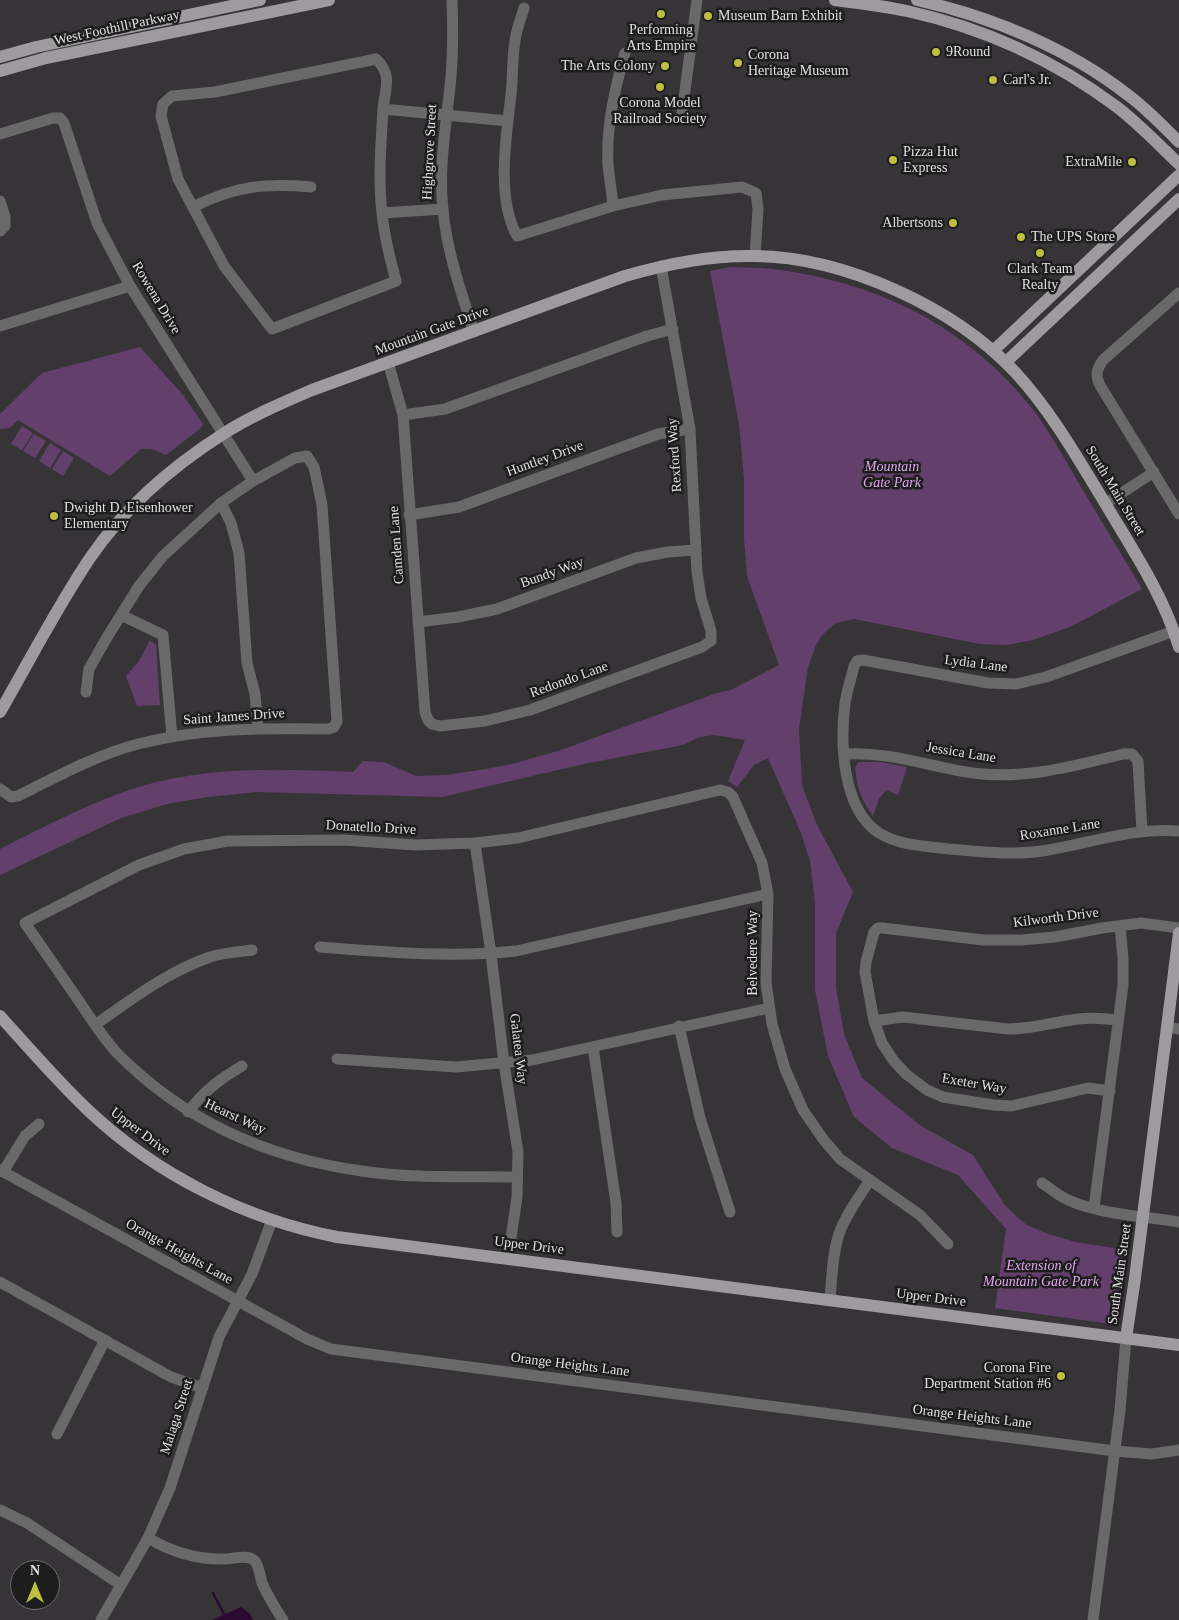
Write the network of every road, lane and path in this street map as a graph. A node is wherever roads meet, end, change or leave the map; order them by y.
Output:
1 (260, 0) edge
2 (329, 0) edge
3 (452, 0) edge
4 (697, 0) edge
5 (835, 0) edge
6 (917, 0) edge
7 (524, 8) dead end
8 (625, 52) dead end
9 (0, 57) edge
10 (0, 70) edge
11 (383, 109) junction
12 (682, 113) dead end
13 (446, 116) junction
14 (508, 121) junction
15 (0, 134) edge
16 (1179, 142) edge
17 (1179, 164) edge
18 (1179, 175) edge
19 (311, 187) dead end
20 (1179, 199) edge
21 (0, 201) edge
22 (193, 206) junction
23 (614, 206) junction
24 (443, 209) junction
25 (382, 212) junction
26 (2, 228) edge
27 (755, 256) junction
28 (1085, 264) junction
29 (661, 266) junction
30 (130, 286) junction
31 (1179, 293) edge
32 (1072, 299) junction
33 (0, 326) edge
34 (673, 329) junction
35 (474, 332) junction
36 (993, 351) junction
37 (388, 362) junction
38 (1006, 362) junction
39 (403, 415) junction
40 (690, 429) junction
41 (224, 433) junction
42 (1154, 472) junction
43 (253, 481) junction
44 (220, 503) junction
45 (1105, 504) junction
46 (1179, 514) edge
47 (409, 515) junction
48 (695, 550) junction
49 (120, 615) junction
50 (418, 622) junction
51 (1174, 630) junction
52 (711, 641) joint
53 (1179, 647) edge
54 (86, 692) dead end
55 (0, 712) edge
56 (432, 724) joint
57 (258, 728) junction
58 (172, 737) junction
59 (845, 754) junction
60 (0, 789) edge
61 (728, 792) joint
62 (1179, 831) edge
63 (1142, 832) junction
64 (475, 844) junction
65 (768, 894) junction
66 (25, 923) joint
67 (1120, 926) junction
68 (878, 928) joint
69 (1179, 928) edge
70 (1179, 933) edge
71 (320, 947) dead end
72 (252, 950) dead end
73 (491, 954) junction
74 (770, 1008) junction
75 (0, 1016) edge
76 (1118, 1020) junction
77 (874, 1021) junction
78 (95, 1025) junction
79 (679, 1026) junction
80 (1173, 1028) edge
81 (593, 1047) junction
82 (337, 1060) dead end
83 (504, 1063) junction
84 (242, 1066) dead end
85 (1110, 1091) junction
86 (188, 1112) junction
87 (39, 1124) dead end
88 (2, 1171) edge
89 (517, 1177) junction
90 (870, 1180) junction
91 (1042, 1183) dead end
92 (1094, 1208) junction
93 (730, 1212) dead end
94 (1143, 1217) junction
95 (272, 1220) junction
96 (1179, 1222) edge
97 (617, 1232) dead end
98 (948, 1244) dead end
99 (508, 1259) junction
100 (2, 1287) edge
101 (830, 1300) junction
102 (237, 1301) junction
103 (1126, 1338) junction
104 (105, 1340) junction
105 (1179, 1346) edge
106 (203, 1388) junction
107 (57, 1434) dead end
108 (1179, 1450) edge
109 (1115, 1451) junction
110 (0, 1510) edge
111 (148, 1538) junction
112 (121, 1585) junction
113 (101, 1620) edge
114 (283, 1620) edge
115 (1093, 1620) edge

1 - 9 main road, West Foothill Parkway
2 - 10 main road, West Foothill Parkway
3 - 13 street, Highgrove Street
4 - 12 street
5 - 17 main road
6 - 16 main road
7 - 14 street
8 - 23 street
11 - 13 street
11 - 22 street
11 - 25 street
13 - 14 street
13 - 24 street, Highgrove Street
14 - 23 street
15 - 30 street, Rowena Drive
18 - 28 main road
19 - 22 street
20 - 32 main road
21 - 26 street
22 - 25 street
23 - 27 street
24 - 25 street
24 - 35 street, Highgrove Street
27 - 29 main road, Mountain Gate Drive
27 - 36 main road, Mountain Gate Drive
28 - 32 main road
28 - 36 main road
29 - 34 street, Rexford Way
29 - 35 main road, Mountain Gate Drive
30 - 33 street
30 - 41 street, Rowena Drive
31 - 42 street
32 - 38 main road
34 - 39 street
34 - 40 street, Rexford Way
35 - 37 main road, Mountain Gate Drive
36 - 38 main road, South Main Street
37 - 39 street, Camden Lane
37 - 41 main road, Mountain Gate Drive
38 - 45 main road, South Main Street
39 - 47 street, Camden Lane
40 - 47 street, Huntley Drive
40 - 48 street, Rexford Way
41 - 43 street, Rowena Drive
41 - 55 main road, Mountain Gate Drive
42 - 45 street
42 - 46 street
43 - 44 street
43 - 57 street, Saint James Drive
44 - 49 street
44 - 57 street
45 - 51 main road, South Main Street
47 - 50 street, Camden Lane
48 - 50 street, Bundy Way
48 - 52 street, Rexford Way
49 - 54 street
49 - 58 street
50 - 56 street, Camden Lane
51 - 53 main road, South Main Street
51 - 59 street, Lydia Lane
52 - 56 street, Redondo Lane
57 - 58 street, Saint James Drive
58 - 60 street, Saint James Drive
59 - 63 street, Roxanne Lane
59 - 63 street, Jessica Lane
61 - 64 street, Donatello Drive
61 - 65 street, Belvedere Way
62 - 63 street, Roxanne Lane
64 - 66 street, Donatello Drive
64 - 73 street, Galatea Way
65 - 73 street
65 - 74 street, Belvedere Way
66 - 78 street, Hearst Way
67 - 68 street, Kilworth Drive
67 - 69 street, Kilworth Drive
67 - 76 street
68 - 77 street, Exeter Way
70 - 80 main road, South Main Street
71 - 73 street
72 - 78 street
73 - 83 street, Galatea Way
74 - 79 street
74 - 90 street, Belvedere Way
75 - 95 main road, Upper Drive
76 - 77 street
76 - 85 street
77 - 85 street, Exeter Way
78 - 86 street, Hearst Way
79 - 81 street
79 - 93 street
80 - 94 main road, South Main Street
81 - 83 street
81 - 97 street
82 - 83 street
83 - 89 street, Galatea Way
84 - 86 street
85 - 92 street
86 - 89 street, Hearst Way
87 - 88 street
88 - 102 street, Orange Heights Lane
89 - 99 street, Galatea Way
90 - 98 street, Belvedere Way
90 - 101 street
91 - 92 street
92 - 94 street
94 - 96 street
94 - 103 main road, South Main Street
95 - 99 main road, Upper Drive
95 - 102 street, Malaga Street
99 - 101 main road, Upper Drive
100 - 104 street
101 - 103 main road, Upper Drive
102 - 106 street, Malaga Street
102 - 109 street, Orange Heights Lane
103 - 105 main road, Upper Drive
103 - 109 street, South Main Street
104 - 106 street
104 - 107 street
106 - 111 street, Malaga Street
108 - 109 street, Orange Heights Lane
109 - 115 street, South Main Street
110 - 112 street
111 - 112 street, Malaga Street
111 - 114 street
112 - 113 street, Malaga Street

